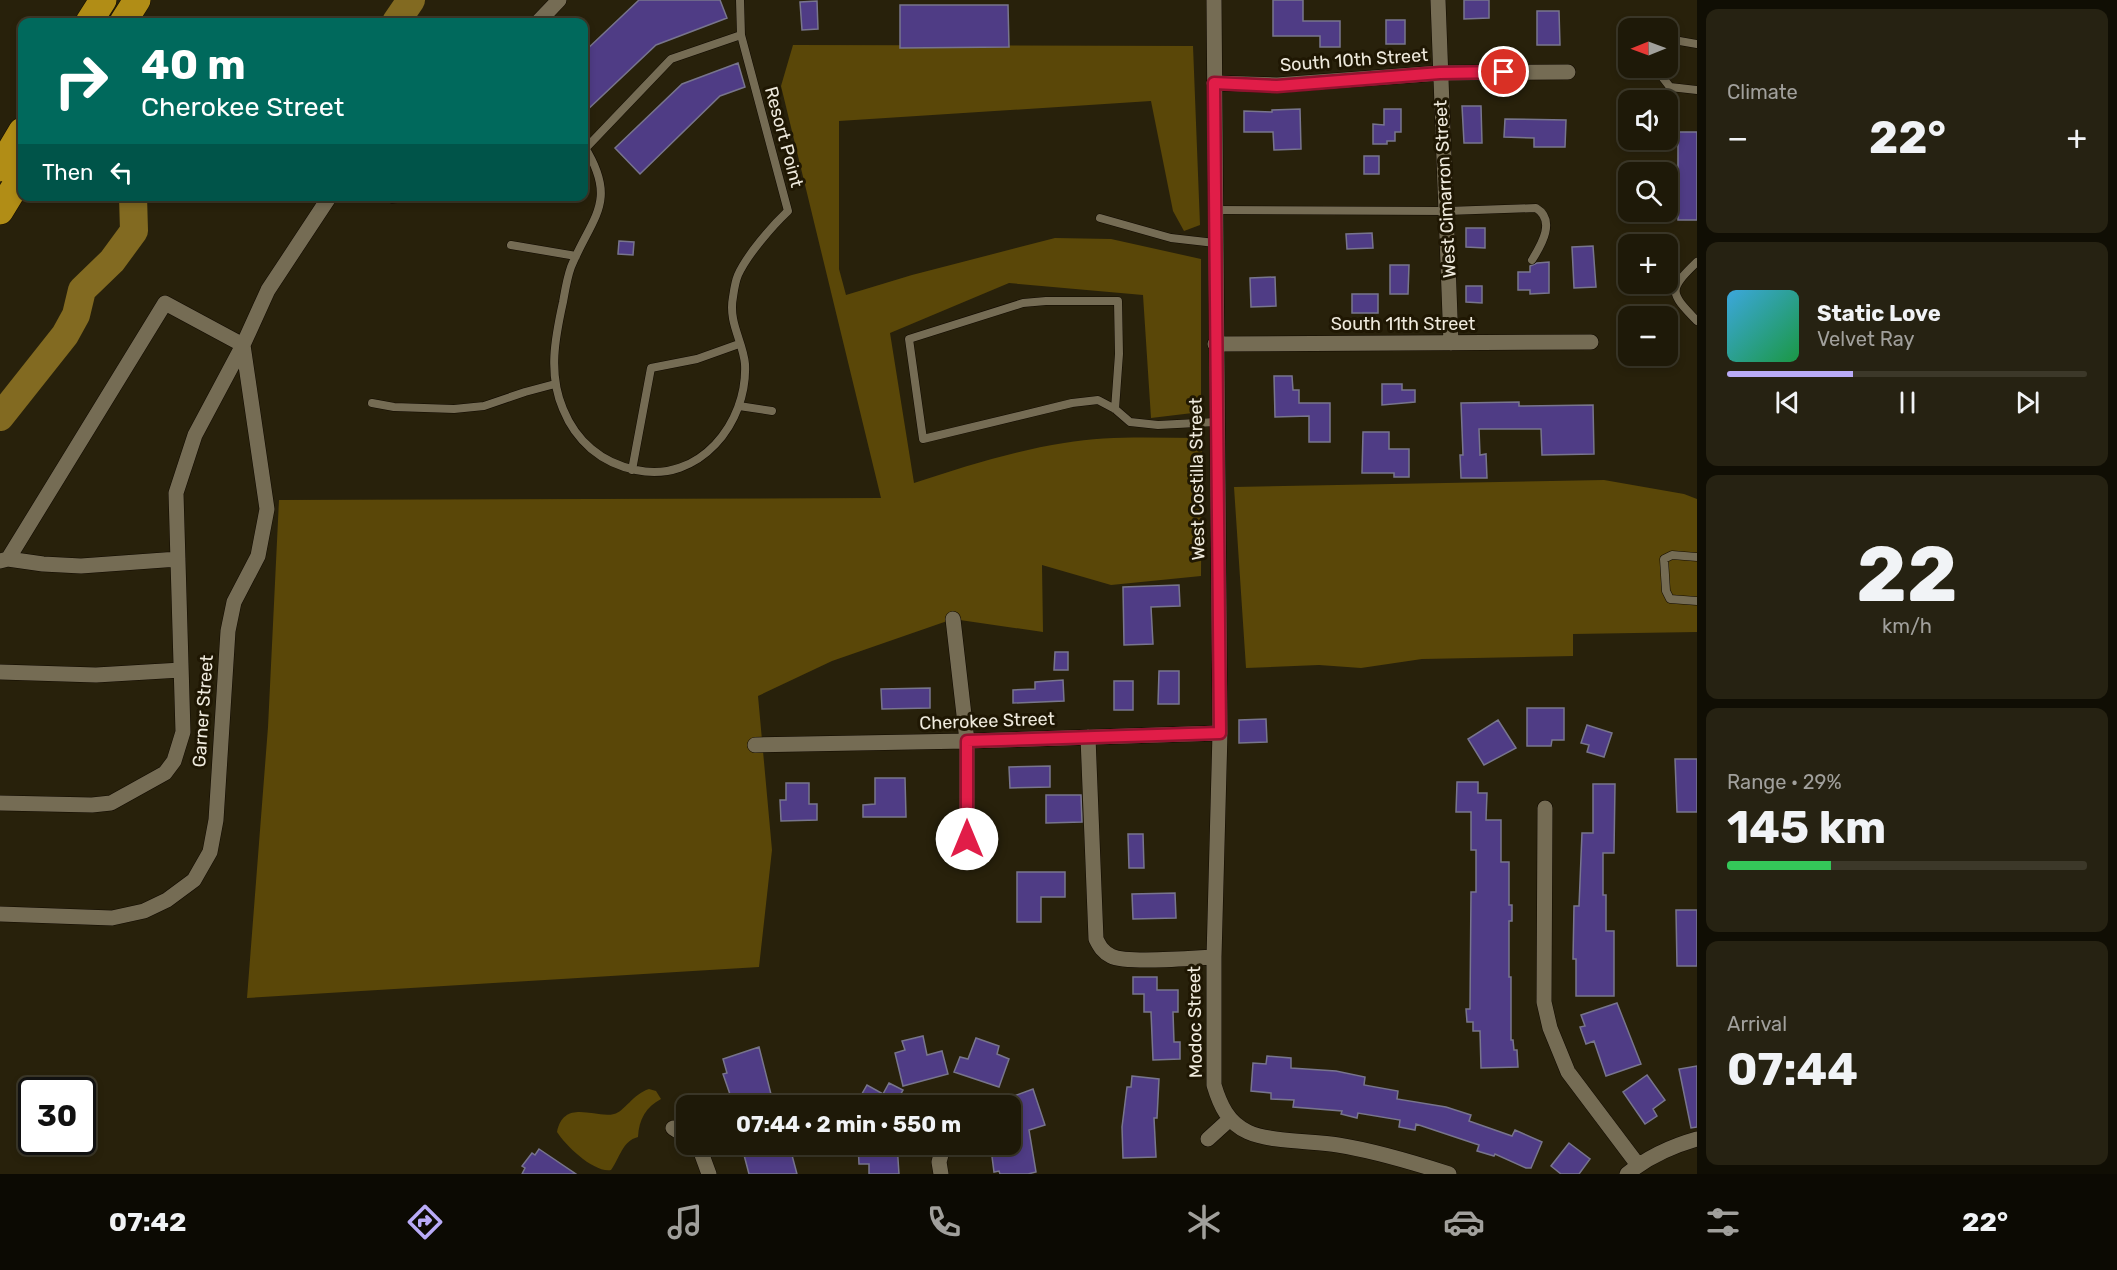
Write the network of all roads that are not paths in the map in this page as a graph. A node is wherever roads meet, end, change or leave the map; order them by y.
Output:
1 (103, 0) edge
2 (137, 0) edge
3 (559, 0) edge
4 (740, 0) edge
5 (1214, 0) edge
6 (1438, 0) edge
7 (92, 18) edge
8 (126, 18) edge
9 (542, 18) edge
10 (741, 35) junction
11 (1678, 41) edge
12 (1697, 44) edge
13 (1568, 72) dead end
14 (1440, 73) junction
15 (1663, 78) edge
16 (1214, 83) junction
17 (1697, 90) edge
18 (18, 138) edge
19 (588, 143) edge
20 (588, 153) edge
21 (0, 168) edge
22 (18, 182) edge
23 (327, 201) edge
24 (1215, 210) junction
25 (0, 211) edge
26 (1447, 211) junction
27 (1100, 219) dead end
28 (1215, 243) junction
29 (511, 245) dead end
30 (576, 256) junction
31 (1532, 260) dead end
32 (1697, 261) edge
33 (1697, 321) edge
34 (1591, 342) dead end
35 (1451, 343) junction
36 (739, 344) junction
37 (1215, 344) junction
38 (243, 345) junction
39 (555, 384) junction
40 (372, 403) dead end
41 (739, 406) junction
42 (1115, 409) junction
43 (772, 411) dead end
44 (1216, 422) junction
45 (632, 470) junction
46 (1697, 557) edge
47 (178, 559) junction
48 (4, 560) edge
49 (1697, 601) edge
50 (953, 619) dead end
51 (181, 670) junction
52 (0, 672) edge
53 (1220, 733) junction
54 (1088, 737) junction
55 (967, 741) junction
56 (755, 745) dead end
57 (0, 803) edge
58 (1545, 808) dead end
59 (967, 839) dead end
60 (0, 914) edge
61 (1214, 957) junction
62 (1230, 1119) junction
63 (673, 1128) dead end
64 (676, 1130) edge
65 (1209, 1139) dead end
66 (1697, 1139) edge
67 (702, 1155) edge
68 (941, 1155) edge
69 (1633, 1170) edge
70 (709, 1174) edge
71 (941, 1174) edge
72 (1449, 1174) edge

1 - 7 highway
2 - 8 highway
3 - 9 street
4 - 10 lane, Resort Point
5 - 16 street, West Costilla Street
6 - 14 street, West Cimarron Street
10 - 19 lane
10 - 36 lane, Resort Point
11 - 12 lane
13 - 14 street, South 10th Street
14 - 16 street, South 10th Street
14 - 26 street, West Cimarron Street
15 - 17 lane
16 - 24 street, West Costilla Street
18 - 21 highway
20 - 30 lane, Resort Point
22 - 25 highway
23 - 38 street
24 - 26 lane
24 - 28 street, West Costilla Street
26 - 31 lane
26 - 35 street, West Cimarron Street
27 - 28 lane
28 - 37 street, West Costilla Street
29 - 30 lane
30 - 39 lane, Resort Point
32 - 33 lane
34 - 35 street, South 11th Street
35 - 37 street, South 11th Street
36 - 41 lane, Resort Point
36 - 45 lane
37 - 44 street, West Costilla Street
38 - 47 street
38 - 48 street
38 - 60 street, Garner Street
39 - 40 lane
39 - 45 lane, Resort Point
41 - 43 lane
41 - 45 lane, Resort Point
42 - 42 lane
42 - 44 lane
44 - 53 street, West Costilla Street
46 - 49 lane
47 - 48 street
47 - 51 street
50 - 55 street
51 - 52 street
51 - 57 street
53 - 54 street, Cherokee Street
53 - 61 street, West Costilla Street
54 - 55 street, Cherokee Street
54 - 61 street, Modoc Street
55 - 56 street, Cherokee Street
55 - 59 street
58 - 69 street
61 - 62 street, Modoc Street
62 - 65 street
62 - 72 street
63 - 64 street
66 - 69 street
67 - 70 street
68 - 71 street

